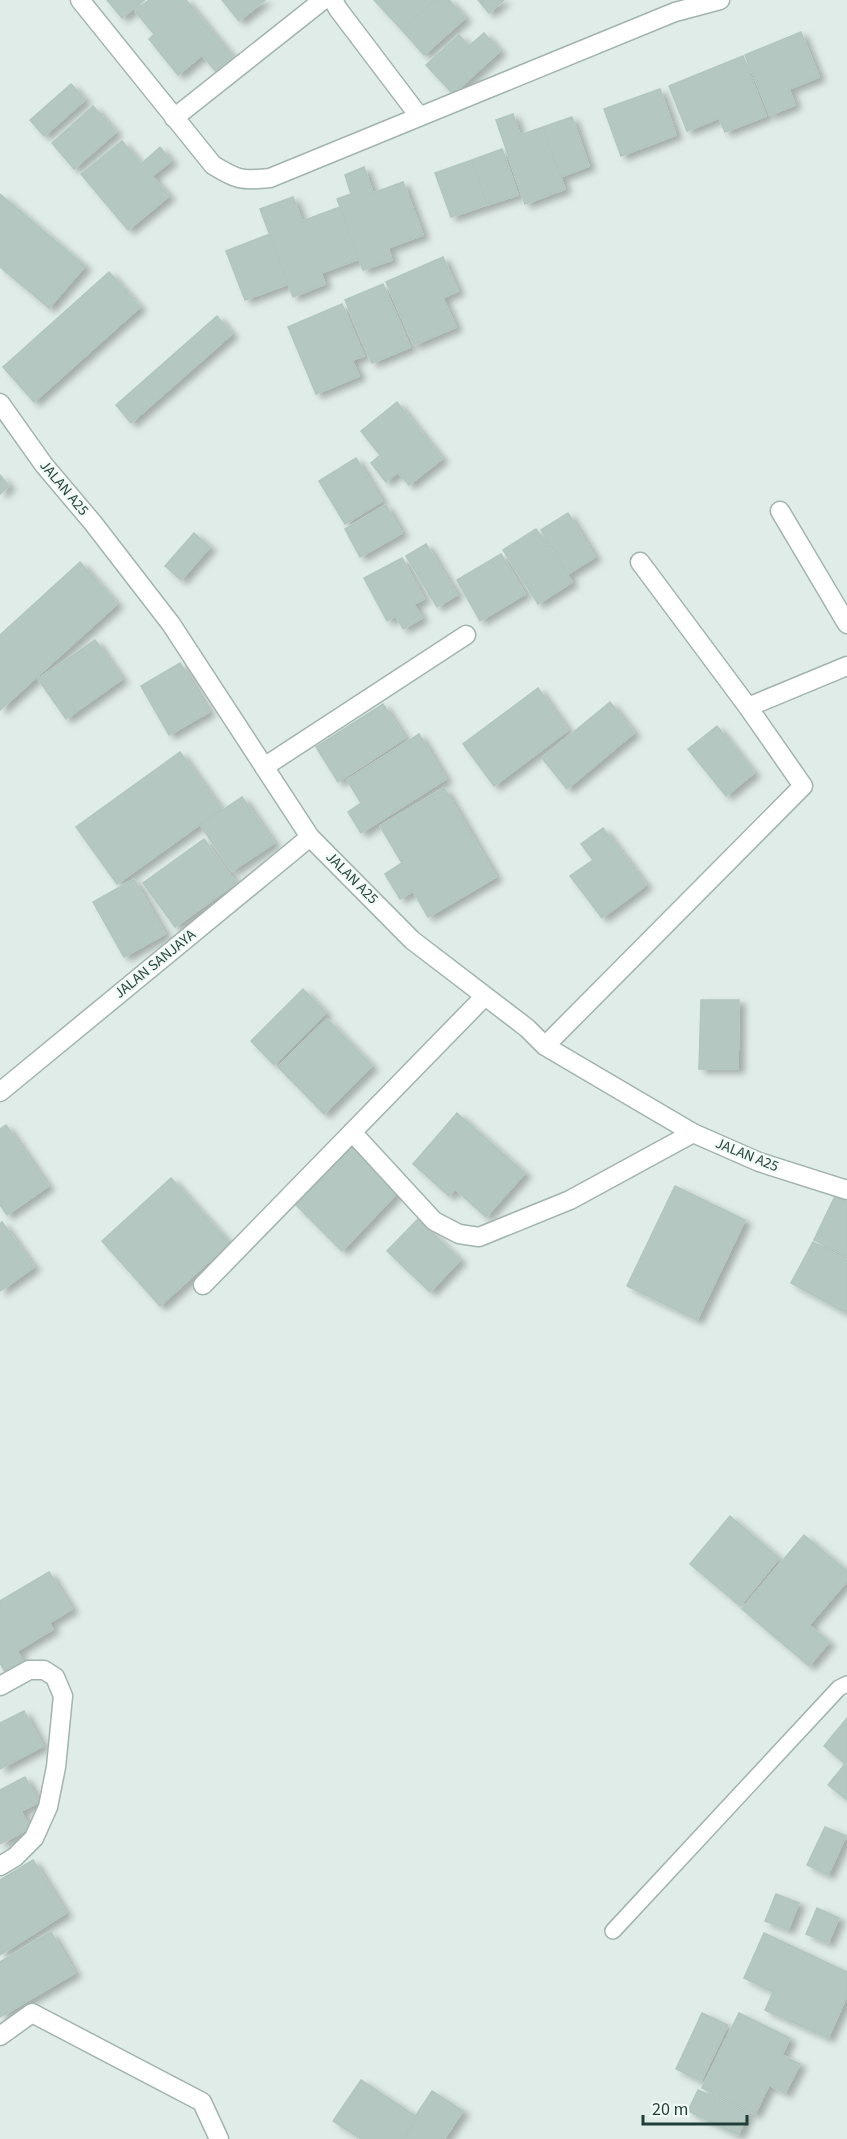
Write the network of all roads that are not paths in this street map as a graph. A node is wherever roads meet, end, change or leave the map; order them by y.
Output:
1 (80, 0) edge
2 (322, 0) edge
3 (333, 0) edge
4 (720, 0) edge
5 (681, 6) edge
6 (419, 116) junction
7 (174, 118) junction
8 (0, 403) edge
9 (780, 511) dead end
10 (640, 562) dead end
11 (847, 624) edge
12 (466, 635) dead end
13 (847, 666) edge
14 (748, 707) junction
15 (264, 767) junction
16 (310, 837) junction
17 (485, 996) junction
18 (544, 1046) junction
19 (0, 1092) edge
20 (352, 1132) junction
21 (693, 1133) junction
22 (847, 1190) edge
23 (202, 1285) dead end
24 (847, 1684) edge
25 (0, 1686) edge
26 (0, 1866) edge
27 (613, 1931) dead end
28 (0, 2036) edge
29 (219, 2139) edge

1 - 7 street
2 - 7 street
3 - 6 street
4 - 5 street
5 - 6 street
6 - 7 street
8 - 15 street, JALAN A25
9 - 11 street
10 - 14 street
12 - 15 street
13 - 14 street
14 - 18 street
15 - 16 street, JALAN A25
16 - 17 street, JALAN A25
16 - 19 street, JALAN SANJAYA
17 - 18 street, JALAN A25
17 - 20 street
18 - 21 street, JALAN A25
20 - 21 street
20 - 23 street
21 - 22 street, JALAN A25
24 - 27 lane
25 - 26 street
28 - 29 street

